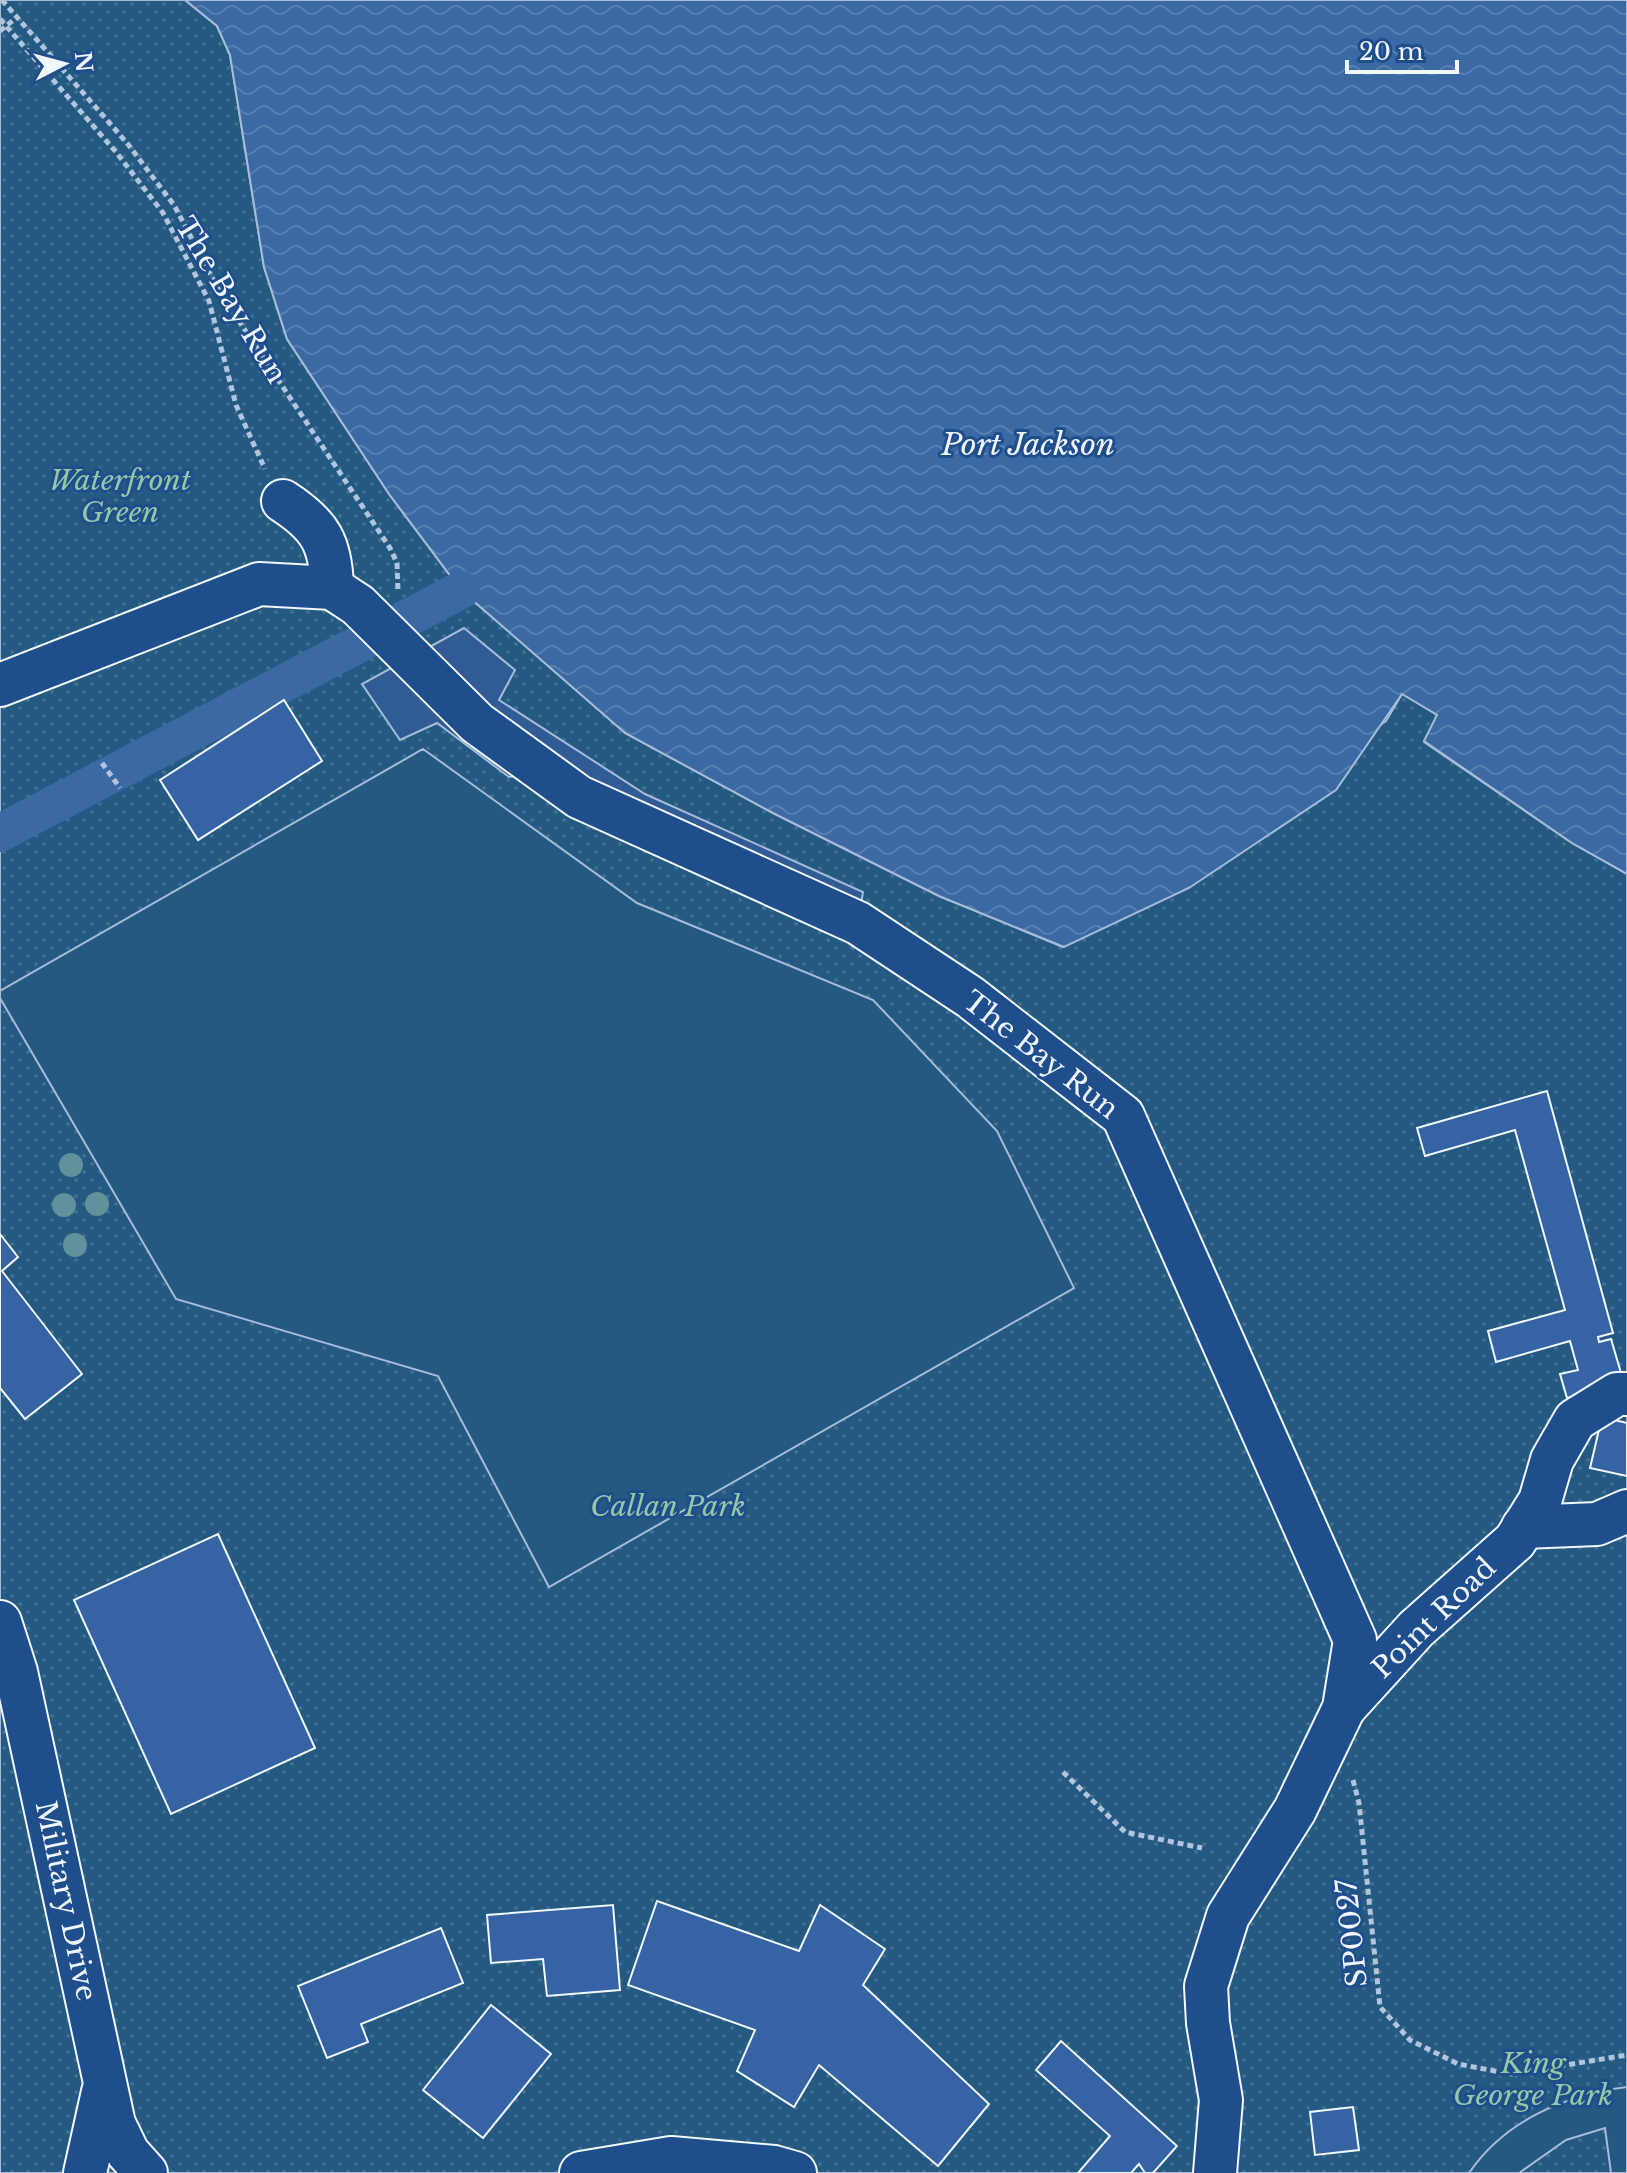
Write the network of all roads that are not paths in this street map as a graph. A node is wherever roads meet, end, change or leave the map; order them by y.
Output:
1 (283, 501) road end
2 (332, 588) junction
3 (0, 685) edge
4 (1627, 1394) edge
5 (1627, 1511) edge
6 (1523, 1527) junction
7 (0, 1622) edge
8 (1337, 1722) junction
9 (105, 2081) junction
10 (85, 2173) edge
11 (146, 2173) edge
12 (581, 2173) edge
13 (795, 2173) edge
14 (1215, 2173) edge

1 - 2 street
2 - 3 street
2 - 8 street, The Bay Run
4 - 6 street, Point Road
5 - 6 street
6 - 8 street, Point Road
7 - 9 street, Military Drive
8 - 14 street
9 - 10 street
9 - 11 street, Military Drive
12 - 13 street

